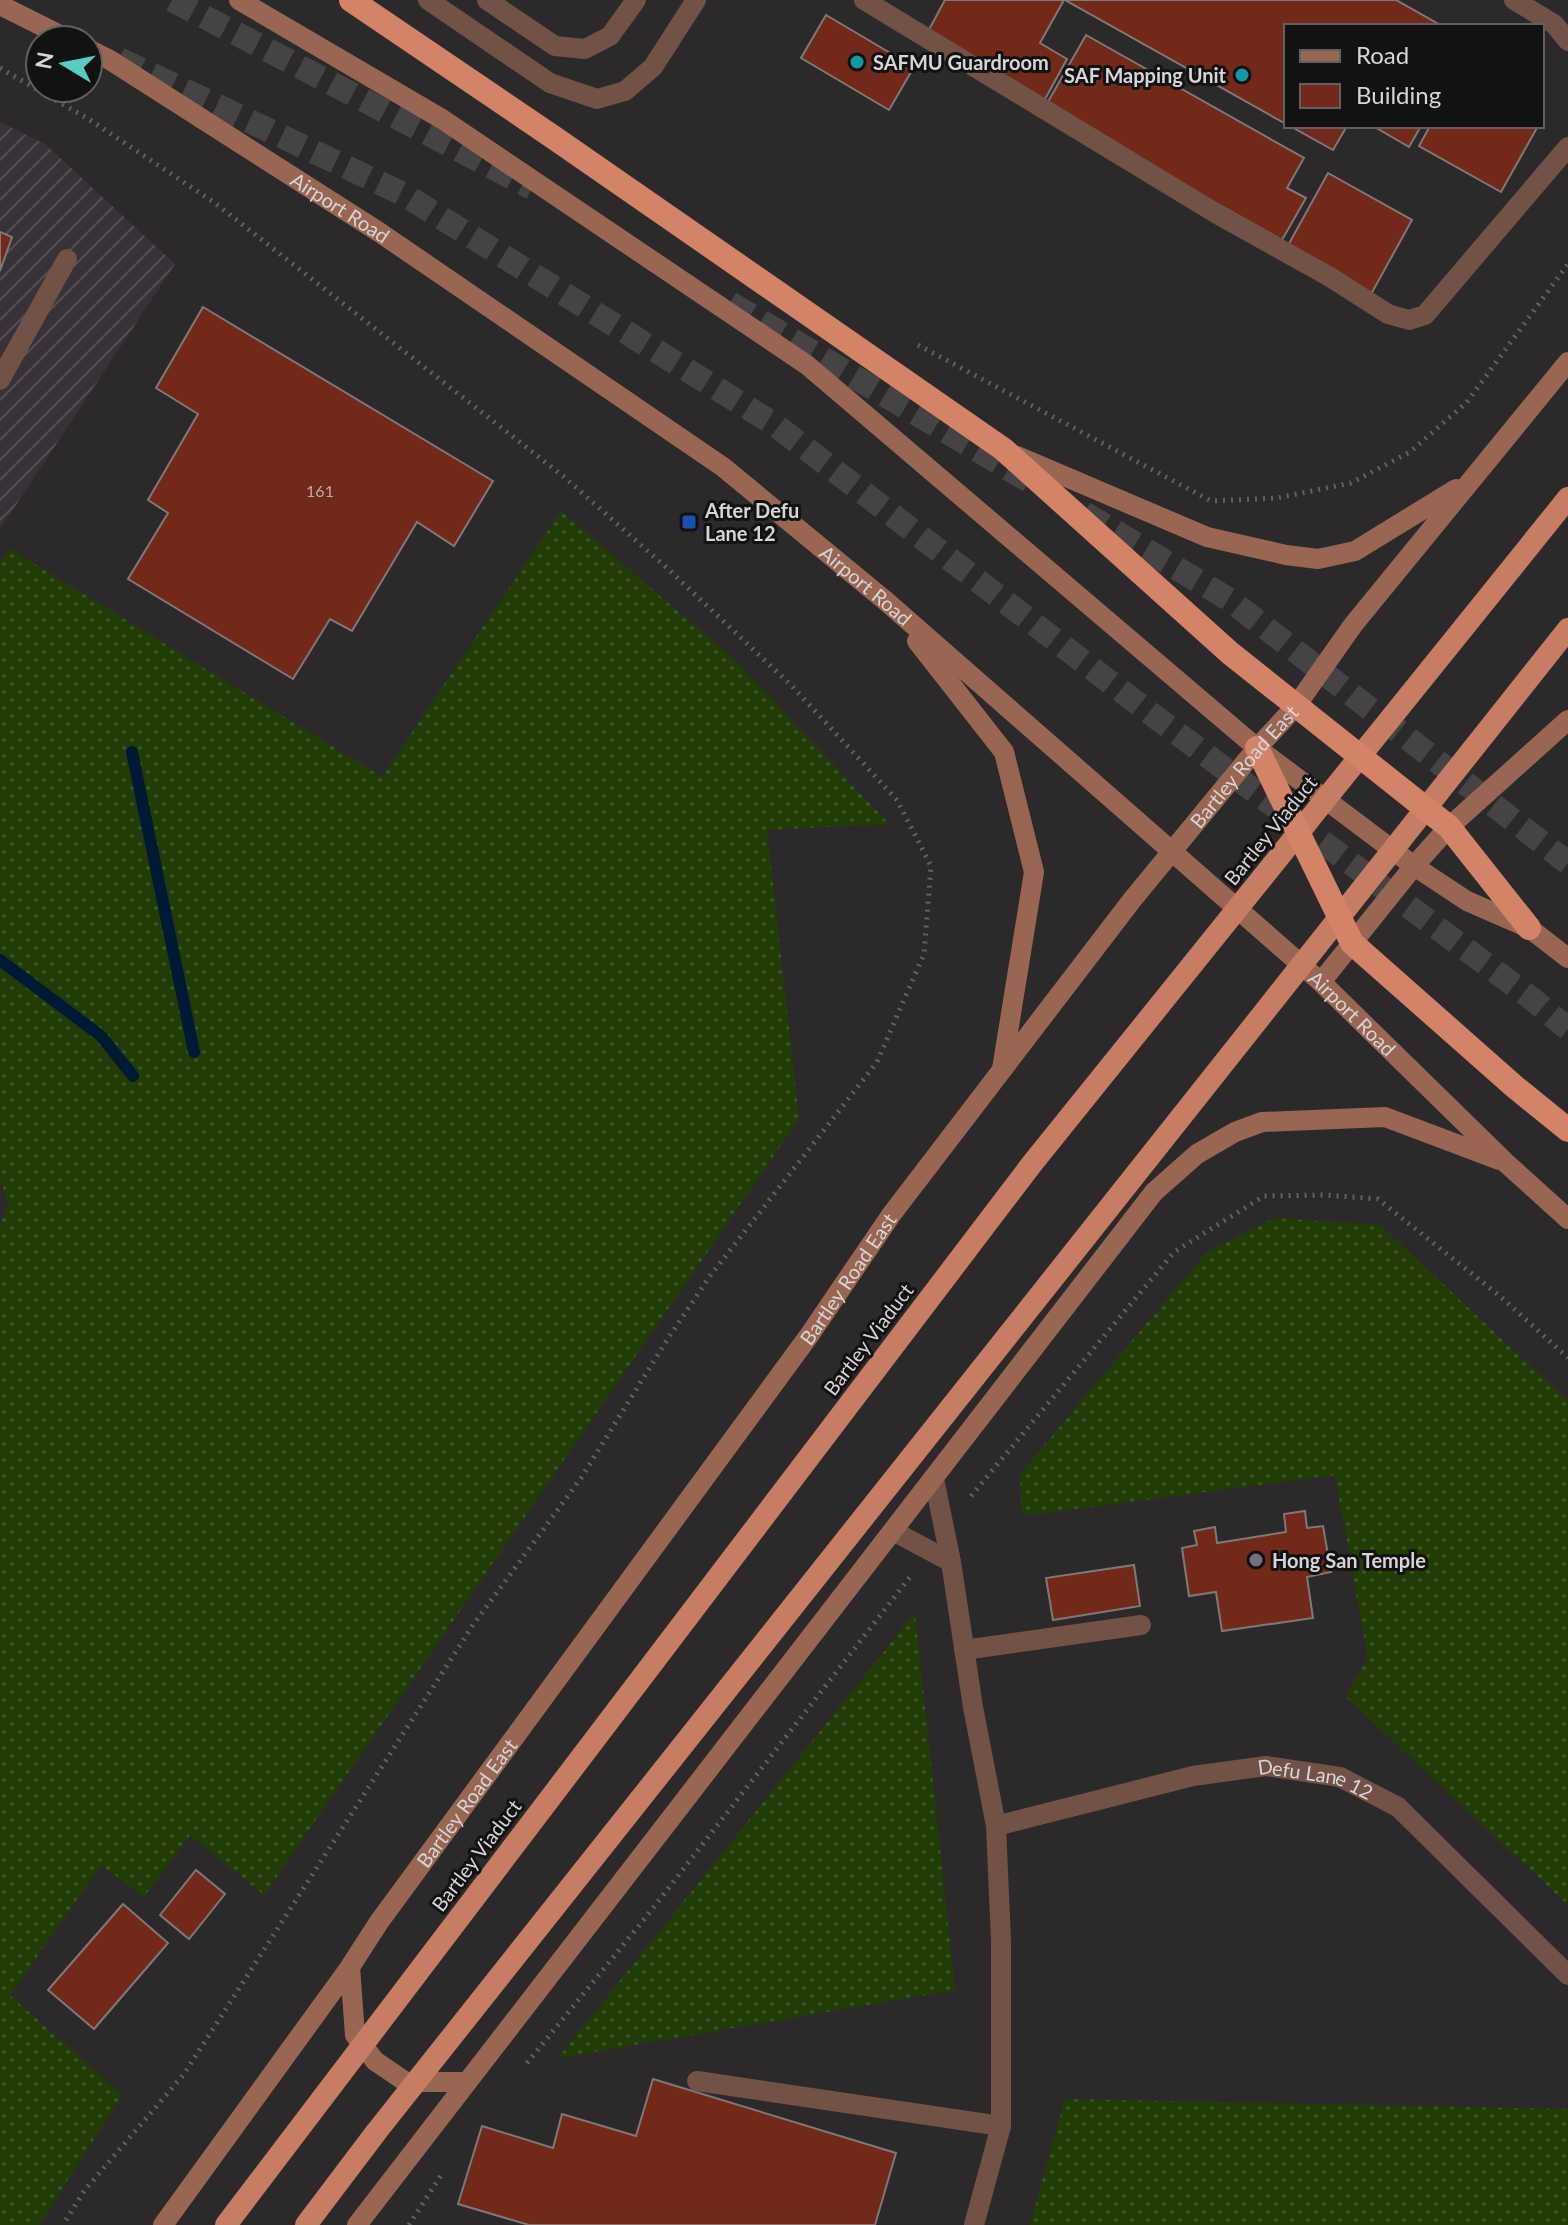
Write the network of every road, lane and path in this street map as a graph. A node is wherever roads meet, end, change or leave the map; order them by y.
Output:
1 (239, 0) edge
2 (351, 0) edge
3 (428, 0) edge
4 (487, 0) edge
5 (636, 0) edge
6 (696, 0) edge
7 (864, 0) edge
8 (1514, 0) edge
9 (0, 5) edge
10 (893, 7) edge
11 (38, 24) edge
12 (1568, 41) edge
13 (104, 57) edge
14 (0, 68) edge
15 (1568, 147) edge
16 (67, 259) dead end
17 (1568, 264) edge
18 (907, 337) dead end
19 (1568, 362) edge
20 (0, 380) edge
21 (1003, 449) junction
22 (1469, 482) junction
23 (1568, 498) edge
24 (887, 602) junction
25 (1568, 629) edge
26 (1296, 706) junction
27 (1568, 720) edge
28 (1257, 748) junction
29 (1449, 827) junction
30 (1173, 850) junction
31 (1414, 866) junction
32 (1529, 928) junction
33 (1352, 943) junction
34 (1568, 958) edge
35 (1321, 982) junction
36 (1002, 1073) junction
37 (1568, 1130) edge
38 (1506, 1163) junction
39 (1568, 1219) edge
40 (1568, 1358) edge
41 (934, 1479) junction
42 (945, 1528) junction
43 (893, 1531) junction
44 (930, 1552) junction
45 (951, 1562) junction
46 (1141, 1625) dead end
47 (964, 1650) junction
48 (996, 1826) junction
49 (350, 1967) junction
50 (1568, 1975) edge
51 (524, 2066) dead end
52 (697, 2081) dead end
53 (466, 2082) junction
54 (1001, 2126) junction
55 (451, 2161) dead end
56 (63, 2225) edge
57 (163, 2225) edge
58 (226, 2225) edge
59 (306, 2225) edge
60 (357, 2225) edge
61 (409, 2225) edge
62 (974, 2225) edge

1 - 28 main road
2 - 21 highway
3 - 6 street
4 - 5 street
7 - 10 street
8 - 12 street
9 - 11 main road
10 - 15 street
13 - 24 main road, Airport Road
14 - 56 path
16 - 20 street
17 - 18 path
19 - 22 main road, Bartley Road East
21 - 22 main road
21 - 26 highway
22 - 26 main road, Bartley Road East
23 - 58 highway, Bartley Viaduct
24 - 30 main road, Airport Road
24 - 36 main road
25 - 59 highway
26 - 28 main road, Bartley Road East
26 - 29 highway
27 - 29 main road
28 - 30 main road, Bartley Road East
28 - 31 main road
28 - 33 highway
29 - 31 main road
29 - 32 highway
30 - 35 main road, Airport Road
30 - 36 main road, Bartley Road East
31 - 32 main road
31 - 33 main road
32 - 34 main road
33 - 35 main road
33 - 37 highway
35 - 38 main road, Airport Road
36 - 49 main road, Bartley Road East
38 - 39 main road, Airport Road
38 - 41 main road
40 - 42 path
41 - 42 street
41 - 43 main road
42 - 45 street
43 - 44 street
43 - 53 main road
44 - 45 street
44 - 51 path
45 - 47 street
46 - 47 street
47 - 48 street
48 - 50 street, Defu Lane 12
48 - 54 street
49 - 53 main road
49 - 57 main road, Bartley Road East
52 - 54 street
53 - 60 main road
54 - 62 street
55 - 61 path

